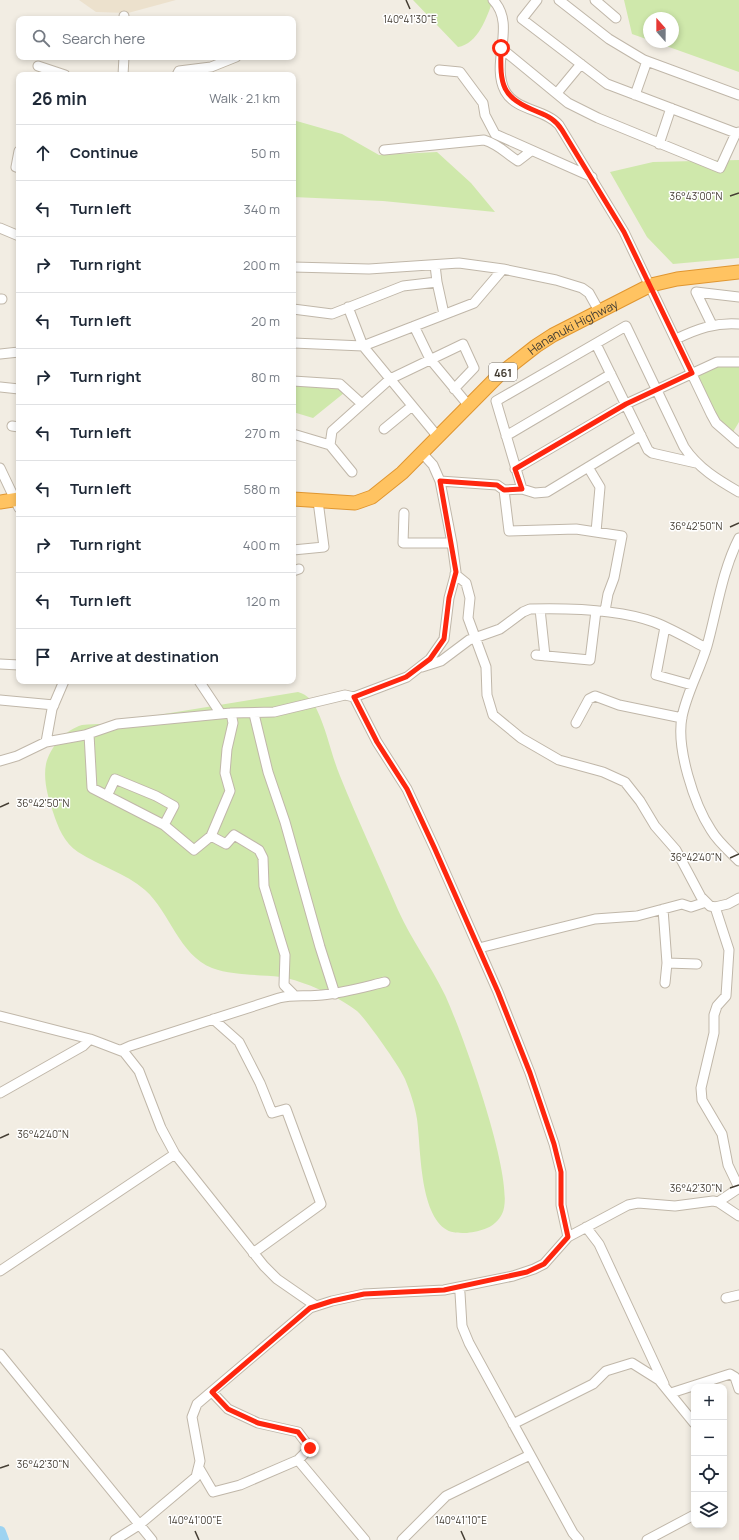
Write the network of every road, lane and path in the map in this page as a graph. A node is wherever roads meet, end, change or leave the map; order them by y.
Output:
1 (493, 0) edge
2 (537, 0) edge
3 (558, 0) edge
4 (595, 0) edge
5 (616, 18) dead end
6 (501, 48) junction
7 (124, 60) edge
8 (228, 60) edge
9 (647, 61) junction
10 (581, 64) junction
11 (38, 66) dead end
12 (440, 70) dead end
13 (56, 72) edge
14 (123, 72) edge
15 (178, 72) edge
16 (557, 93) junction
17 (635, 94) junction
18 (739, 95) edge
19 (671, 108) junction
20 (738, 133) edge
21 (659, 144) junction
22 (384, 150) dead end
23 (531, 151) junction
24 (592, 177) junction
25 (0, 228) edge
26 (16, 235) edge
27 (435, 265) junction
28 (296, 267) edge
29 (503, 270) junction
30 (739, 272) edge
31 (436, 282) junction
32 (651, 285) junction
33 (739, 297) edge
34 (348, 307) junction
35 (296, 308) edge
36 (599, 311) junction
37 (444, 314) junction
38 (739, 324) edge
39 (712, 325) junction
40 (414, 326) junction
41 (676, 339) junction
42 (296, 343) edge
43 (596, 344) junction
44 (364, 346) junction
45 (16, 352) edge
46 (0, 354) edge
47 (430, 359) junction
48 (739, 362) edge
49 (692, 373) junction
50 (611, 374) junction
51 (390, 379) junction
52 (296, 381) edge
53 (0, 387) edge
54 (16, 389) edge
55 (454, 389) junction
56 (657, 390) junction
57 (362, 404) junction
58 (626, 404) junction
59 (412, 406) junction
60 (469, 406) junction
61 (384, 429) dead end
62 (296, 435) edge
63 (641, 435) junction
64 (506, 436) junction
65 (438, 437) junction
66 (739, 443) edge
67 (330, 445) junction
68 (422, 453) junction
69 (696, 463) junction
70 (588, 467) junction
71 (0, 468) edge
72 (515, 469) junction
73 (352, 472) dead end
74 (440, 481) junction
75 (522, 489) junction
76 (504, 490) junction
77 (739, 492) edge
78 (16, 498) edge
79 (296, 499) edge
80 (318, 501) junction
81 (0, 502) edge
82 (16, 502) edge
83 (404, 513) dead end
84 (596, 532) junction
85 (739, 538) edge
86 (452, 543) junction
87 (296, 550) edge
88 (455, 574) junction
89 (540, 609) junction
90 (600, 611) junction
91 (665, 627) junction
92 (475, 637) junction
93 (706, 648) junction
94 (0, 664) edge
95 (16, 665) edge
96 (422, 666) junction
97 (63, 684) edge
98 (200, 684) edge
99 (692, 685) junction
100 (354, 697) junction
101 (0, 700) edge
102 (54, 705) junction
103 (231, 713) junction
104 (221, 714) junction
105 (254, 714) junction
106 (682, 718) junction
107 (576, 723) dead end
108 (89, 734) junction
109 (46, 742) junction
110 (0, 761) edge
111 (107, 796) junction
112 (164, 825) junction
113 (211, 836) junction
114 (739, 861) edge
115 (739, 898) edge
116 (706, 902) junction
117 (715, 907) junction
118 (663, 909) junction
119 (479, 948) junction
120 (666, 963) junction
121 (697, 964) dead end
122 (384, 982) dead end
123 (665, 983) dead end
124 (292, 994) junction
125 (336, 994) junction
126 (0, 1016) edge
127 (213, 1019) junction
128 (90, 1039) junction
129 (121, 1050) junction
130 (0, 1093) edge
131 (175, 1154) junction
132 (737, 1191) edge
133 (718, 1202) junction
134 (739, 1216) edge
135 (586, 1228) junction
136 (568, 1237) junction
137 (253, 1253) junction
138 (0, 1271) edge
139 (460, 1293) dead end
140 (739, 1294) edge
141 (726, 1298) dead end
142 (316, 1306) junction
143 (0, 1354) edge
144 (739, 1389) edge
145 (669, 1391) junction
146 (212, 1392) junction
147 (692, 1420) edge
148 (513, 1424) junction
149 (530, 1455) junction
150 (298, 1460) junction
151 (199, 1468) junction
152 (691, 1517) edge
153 (139, 1525) junction
154 (115, 1540) edge
155 (152, 1540) edge
156 (365, 1540) edge
157 (402, 1540) edge
158 (579, 1540) edge
159 (647, 1540) edge

1 - 6 street
2 - 10 street
3 - 9 street
4 - 5 street
6 - 16 street
6 - 24 street
7 - 14 street
8 - 15 street
9 - 17 street
9 - 18 street
10 - 16 street
10 - 17 street
11 - 13 street
12 - 23 street
16 - 21 street
17 - 19 street
19 - 20 street
19 - 21 street
20 - 21 street
22 - 23 street
23 - 24 street
24 - 32 street
25 - 26 street
27 - 28 street
27 - 29 street
27 - 31 street
29 - 36 street
29 - 37 street
30 - 32 highway, Hananuki Highway / 461
31 - 34 street
31 - 37 street
32 - 36 highway, Hananuki Highway / 461
32 - 41 street
33 - 39 street
34 - 35 street
34 - 44 street
36 - 60 highway, Hananuki Highway / 461
37 - 40 street
38 - 39 street
39 - 41 street
40 - 44 street
40 - 47 street
41 - 49 street
42 - 44 street
43 - 50 street
43 - 56 street
43 - 64 street
44 - 51 street
45 - 46 street
47 - 51 street
47 - 55 street
47 - 55 street
48 - 49 street
49 - 56 street
49 - 66 street
50 - 58 street
50 - 64 street
51 - 57 street
51 - 59 street
52 - 57 street
53 - 54 street
55 - 60 street
56 - 58 street
56 - 69 street
57 - 67 street
58 - 63 street
58 - 72 street
59 - 61 street
59 - 65 street
60 - 65 highway, Hananuki Highway / 461
62 - 67 street
63 - 69 street
63 - 70 street
64 - 72 street
65 - 68 highway, Hananuki Highway / 461
67 - 73 street
68 - 74 street
68 - 80 highway, Hananuki Highway / 461
69 - 77 street
70 - 75 street
70 - 84 street
71 - 78 street
72 - 75 street
74 - 76 street
74 - 86 street
75 - 76 street
76 - 84 street
79 - 80 highway, Hananuki Highway / 461
80 - 87 street
81 - 82 highway
83 - 86 street
84 - 90 street
85 - 93 street
86 - 88 street
88 - 92 street
88 - 96 street
89 - 90 street
89 - 90 street
89 - 92 street
90 - 91 street
91 - 93 street
91 - 99 street
92 - 96 street
92 - 116 street
93 - 99 street
94 - 95 street
96 - 100 street
97 - 102 street
98 - 104 street
99 - 106 street
100 - 105 street
100 - 119 street
101 - 102 street
102 - 109 street
103 - 104 street
103 - 105 street
103 - 113 street
104 - 108 street
105 - 125 street
106 - 107 street
106 - 114 street
108 - 109 street
108 - 111 street
109 - 110 street
111 - 112 street
111 - 112 street
112 - 113 street
113 - 124 street
115 - 117 street
116 - 117 street
116 - 118 street
117 - 132 street
118 - 119 street
118 - 120 street
119 - 136 street
120 - 121 street
120 - 123 street
122 - 125 street
124 - 125 street
124 - 127 street
126 - 128 street
127 - 129 street
127 - 137 street
128 - 129 street
128 - 130 street
129 - 131 street
131 - 137 street
131 - 138 street
132 - 133 street
133 - 134 street
133 - 135 street
135 - 136 street
135 - 145 street
136 - 142 street
137 - 142 street
139 - 148 street
140 - 141 street
142 - 146 street
143 - 153 street
144 - 145 street
145 - 147 street
145 - 148 street
146 - 150 street
146 - 151 street
148 - 149 street
149 - 157 street
149 - 158 street
150 - 151 street
150 - 156 street
151 - 153 street
152 - 159 street
153 - 154 street
153 - 155 street

